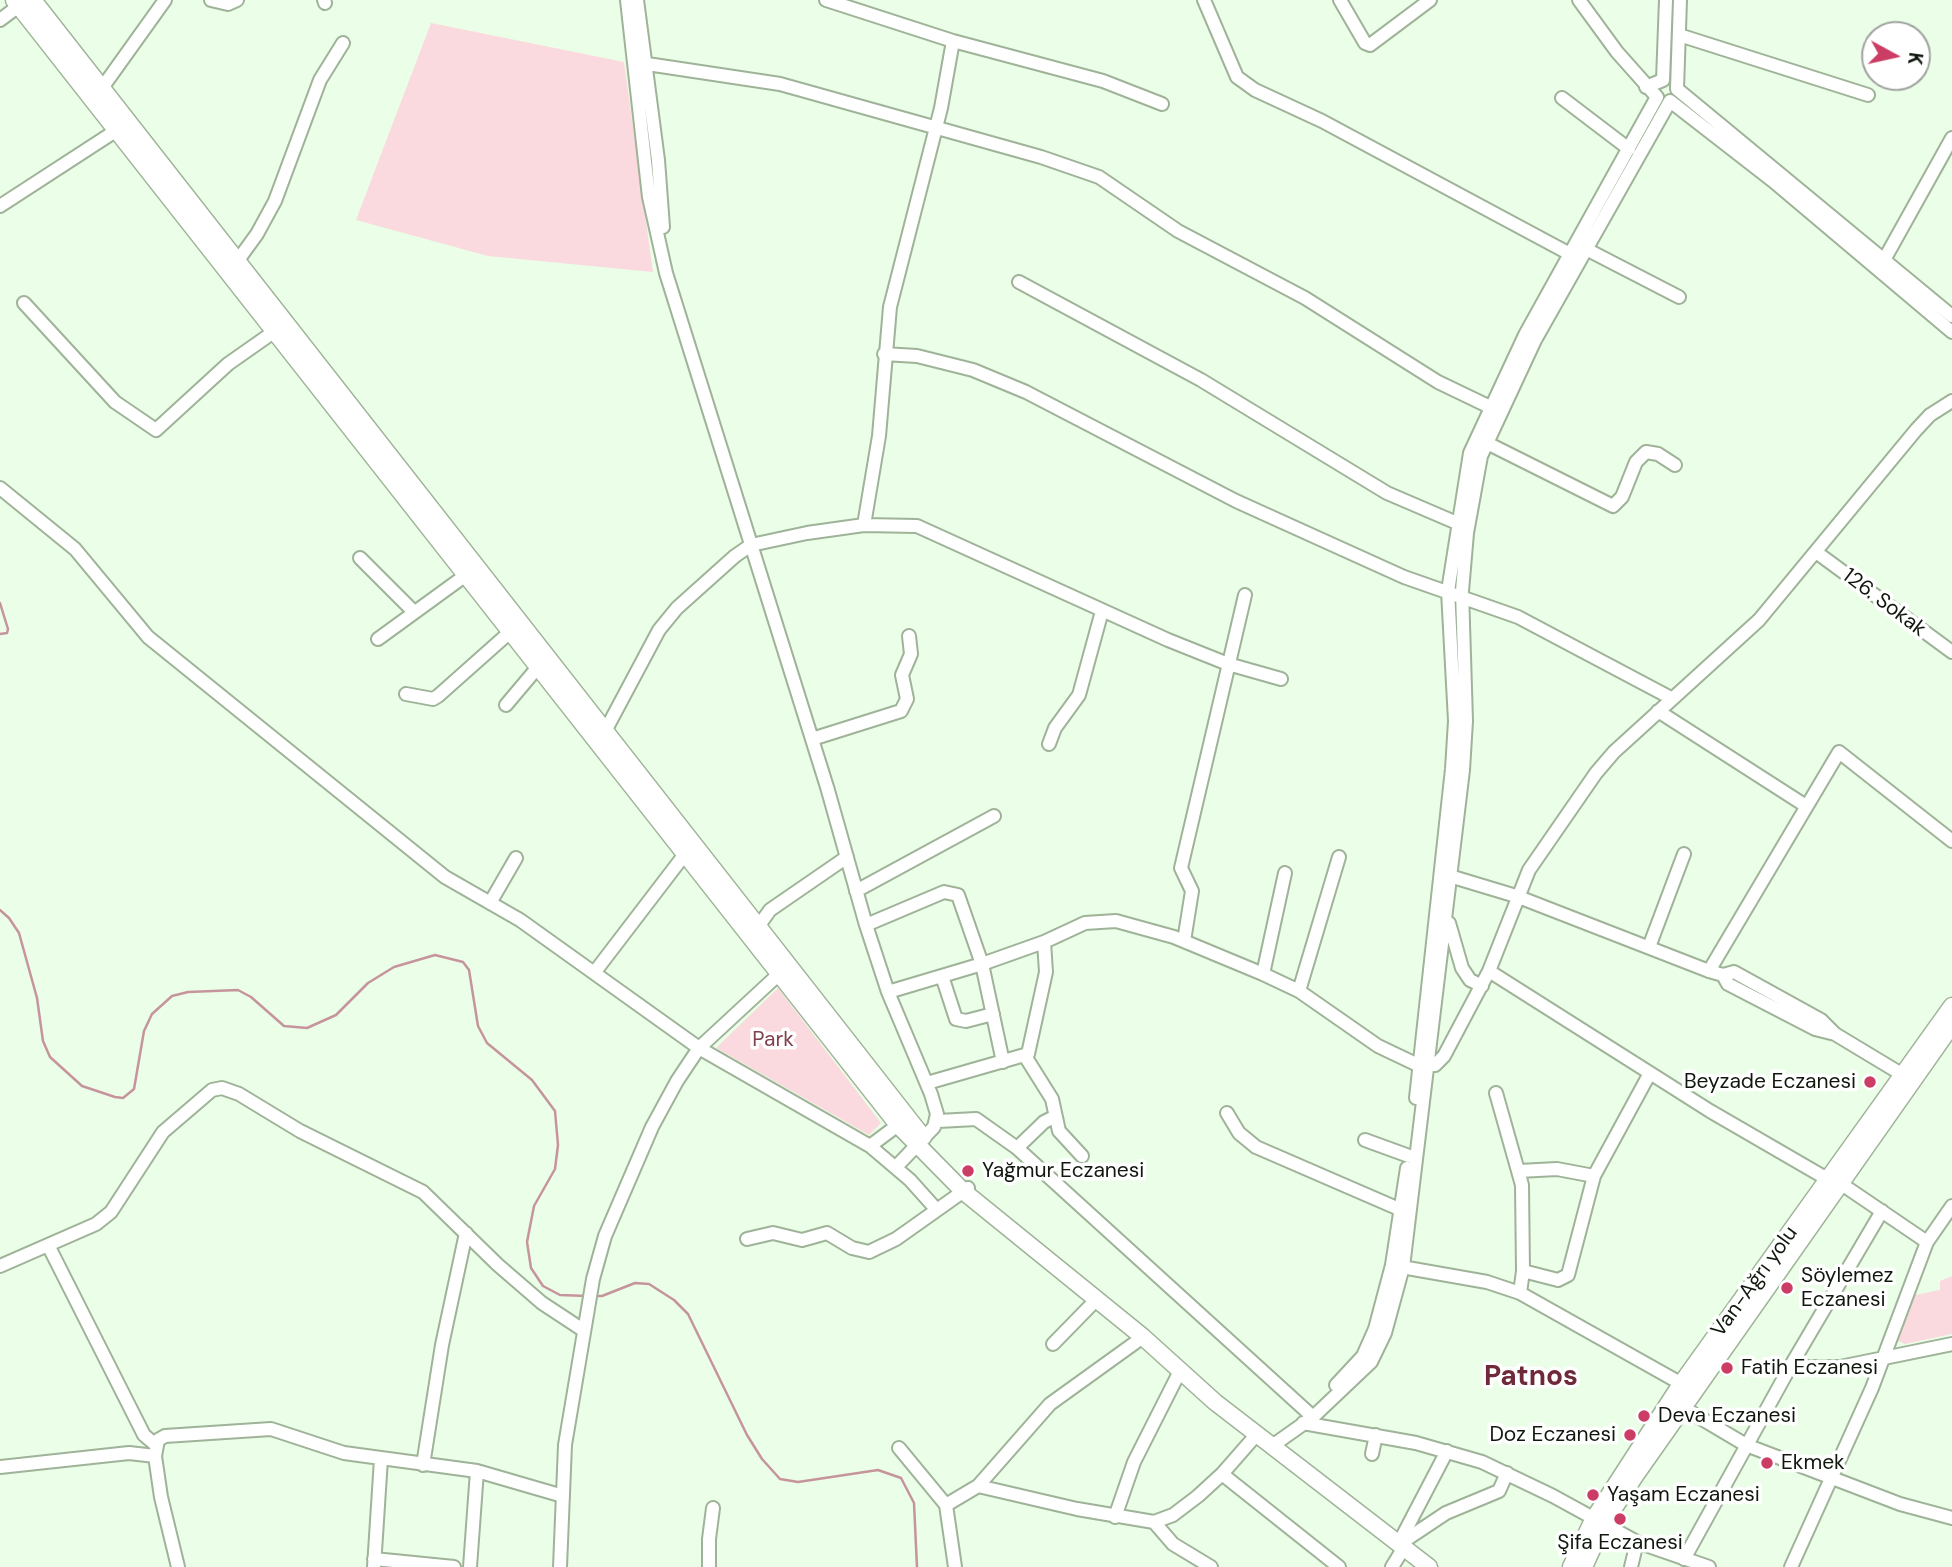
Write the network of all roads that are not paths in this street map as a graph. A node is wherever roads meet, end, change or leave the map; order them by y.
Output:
1 (165, 0) edge
2 (211, 0) edge
3 (237, 0) edge
4 (627, 0) edge
5 (637, 0) edge
6 (826, 0) edge
7 (1204, 0) edge
8 (1340, 0) edge
9 (1430, 0) edge
10 (1579, 0) edge
11 (1667, 0) edge
12 (1680, 0) edge
13 (23, 2) edge
14 (0, 20) edge
15 (1679, 36) junction
16 (953, 41) junction
17 (344, 43) dead end
18 (639, 62) junction
19 (1662, 80) junction
20 (1646, 87) junction
21 (102, 88) junction
22 (1868, 95) dead end
23 (1668, 96) junction
24 (1562, 98) dead end
25 (1162, 104) dead end
26 (936, 128) junction
27 (117, 130) junction
28 (1952, 138) edge
29 (1629, 149) junction
30 (0, 206) edge
31 (1586, 249) junction
32 (1570, 254) junction
33 (1884, 260) junction
34 (233, 267) junction
35 (1019, 282) dead end
36 (1679, 297) dead end
37 (24, 303) dead end
38 (1952, 316) edge
39 (275, 331) junction
40 (1952, 332) edge
41 (884, 354) junction
42 (1952, 401) edge
43 (1490, 407) junction
44 (1487, 443) junction
45 (1675, 465) dead end
46 (0, 488) edge
47 (864, 525) junction
48 (1463, 525) junction
49 (751, 545) junction
50 (1816, 552) junction
51 (360, 558) dead end
52 (466, 575) junction
53 (1448, 592) junction
54 (1245, 595) dead end
55 (1462, 596) junction
56 (1102, 611) junction
57 (414, 612) junction
58 (510, 632) junction
59 (909, 636) dead end
60 (378, 639) dead end
61 (1952, 652) edge
62 (1228, 663) junction
63 (538, 667) junction
64 (1281, 679) dead end
65 (406, 694) dead end
66 (1671, 698) junction
67 (506, 705) dead end
68 (1658, 711) junction
69 (602, 737) junction
70 (812, 739) junction
71 (1049, 744) dead end
72 (1807, 806) junction
73 (994, 816) dead end
74 (1952, 841) edge
75 (685, 854) junction
76 (1684, 854) dead end
77 (847, 857) junction
78 (516, 858) dead end
79 (1339, 858) dead end
80 (1285, 873) dead end
81 (1446, 875) junction
82 (856, 891) junction
83 (1516, 896) junction
84 (490, 903) junction
85 (1447, 916) junction
86 (866, 925) junction
87 (755, 932) junction
88 (1184, 941) junction
89 (1044, 942) junction
90 (1648, 947) junction
91 (982, 964) junction
92 (1489, 971) junction
93 (1709, 971) junction
94 (594, 973) junction
95 (779, 974) junction
96 (1264, 974) junction
97 (942, 976) junction
98 (1482, 986) junction
99 (1299, 991) junction
100 (888, 992) junction
101 (993, 1014) junction
102 (1950, 1018) edge
103 (1428, 1030) junction
104 (1453, 1039) junction
105 (699, 1048) junction
106 (1025, 1056) junction
107 (1003, 1062) junction
108 (1424, 1066) junction
109 (1650, 1073) junction
110 (1908, 1077) junction
111 (927, 1083) junction
112 (1496, 1093) dead end
113 (1227, 1113) dead end
114 (1054, 1117) junction
115 (938, 1121) junction
116 (898, 1125) junction
117 (1365, 1140) dead end
118 (921, 1142) junction
119 (870, 1146) junction
120 (1017, 1148) junction
121 (1082, 1156) dead end
122 (1409, 1156) junction
123 (896, 1167) junction
124 (1519, 1171) junction
125 (1594, 1175) junction
126 (1835, 1182) junction
127 (966, 1189) junction
128 (936, 1209) junction
129 (1882, 1211) junction
130 (1405, 1212) junction
131 (1950, 1213) edge
132 (466, 1233) junction
133 (747, 1239) dead end
134 (1927, 1242) junction
135 (48, 1245) junction
136 (0, 1266) edge
137 (1397, 1266) junction
138 (1523, 1271) junction
139 (1520, 1293) junction
140 (1097, 1299) junction
141 (583, 1331) junction
142 (1143, 1337) junction
143 (1053, 1344) dead end
144 (1952, 1344) edge
145 (1883, 1357) junction
146 (1790, 1367) junction
147 (1180, 1371) junction
148 (1687, 1387) junction
149 (1682, 1407) junction
150 (1305, 1419) junction
151 (1256, 1434) junction
152 (1376, 1435) junction
153 (1746, 1444) junction
154 (1272, 1446) junction
155 (900, 1448) dead end
156 (156, 1451) junction
157 (1447, 1451) junction
158 (1372, 1454) dead end
159 (381, 1460) junction
160 (423, 1465) junction
161 (0, 1467) edge
162 (477, 1471) junction
163 (1507, 1473) junction
164 (1222, 1474) junction
165 (1833, 1476) junction
166 (978, 1486) junction
167 (563, 1496) junction
168 (946, 1505) junction
169 (713, 1508) dead end
170 (1115, 1517) junction
171 (1952, 1518) edge
172 (1154, 1522) junction
173 (1598, 1522) junction
174 (1637, 1542) junction
175 (1401, 1547) junction
176 (1684, 1559) junction
177 (374, 1563) edge
178 (178, 1567) edge
179 (454, 1567) edge
180 (470, 1567) edge
181 (560, 1567) edge
182 (709, 1567) edge
183 (955, 1567) edge
184 (1211, 1567) edge
185 (1339, 1567) edge
186 (1392, 1567) edge
187 (1429, 1567) edge
188 (1571, 1567) edge
189 (1584, 1567) edge
190 (1631, 1567) edge
191 (1709, 1567) edge
192 (1791, 1567) edge

1 - 21 street
2 - 3 street
4 - 18 street
5 - 18 street
6 - 16 street
7 - 32 street
8 - 9 street
10 - 20 street
11 - 19 street
12 - 15 street
13 - 14 street
13 - 21 main road
13 - 27 main road
15 - 22 street
15 - 23 street
16 - 25 street
16 - 26 street
17 - 34 street
18 - 26 street
18 - 49 street
19 - 20 street
19 - 23 street
20 - 23 street
21 - 34 main road
23 - 29 street
23 - 31 street
23 - 33 street
23 - 40 street
24 - 29 street
26 - 41 street
26 - 43 street
27 - 30 street
27 - 34 main road
28 - 33 street
29 - 32 street
31 - 36 street
31 - 44 street
32 - 43 street
33 - 38 street
34 - 39 main road
34 - 69 main road
35 - 48 street
37 - 39 street
39 - 52 main road
41 - 47 street
41 - 53 street
42 - 50 street
43 - 48 street
44 - 45 street
44 - 48 street
46 - 84 street
47 - 49 street
47 - 56 street
48 - 53 street
48 - 55 street
49 - 69 street
49 - 70 street
50 - 61 street, 126. Sokak
50 - 66 street
51 - 57 street
52 - 57 street
52 - 58 main road
53 - 55 street
53 - 81 street
54 - 62 street
55 - 66 street
55 - 81 street
56 - 62 street
56 - 71 street
57 - 60 street
58 - 63 main road
58 - 65 street
59 - 70 street
62 - 64 street
62 - 88 street
63 - 67 street
63 - 69 main road
66 - 68 street
68 - 72 street
68 - 83 street
69 - 75 main road
69 - 87 main road
70 - 77 street
72 - 74 street
72 - 93 street
73 - 82 street
75 - 87 main road
75 - 94 street
76 - 90 street
77 - 82 street
77 - 87 street
78 - 84 street
79 - 99 street
80 - 96 street
81 - 83 street
81 - 85 street
81 - 103 street
82 - 86 street
83 - 90 street
83 - 92 street
84 - 94 street
85 - 98 street
85 - 103 street
86 - 91 street
86 - 100 street
87 - 95 main road
87 - 118 main road
88 - 89 street
88 - 96 street
89 - 91 street
89 - 106 street
90 - 93 street
91 - 97 street
91 - 101 street
92 - 98 street
92 - 109 street
93 - 110 street
94 - 105 street
95 - 105 street
95 - 116 main road
96 - 99 street
97 - 100 street
97 - 101 street
98 - 104 street
99 - 108 street
100 - 111 street
101 - 107 street
102 - 110 main road, Van-Ağrı yolu
103 - 104 street
103 - 108 street
104 - 108 street
105 - 119 street
105 - 141 street
106 - 107 street
106 - 114 street
107 - 111 street
108 - 122 street
108 - 130 street
109 - 125 street
109 - 126 street
110 - 126 main road, Van-Ağrı yolu
111 - 115 street
112 - 124 street
113 - 130 street
114 - 120 street
114 - 121 street
115 - 118 street
115 - 120 street
116 - 118 main road
116 - 119 street
117 - 122 street
118 - 123 street
118 - 127 main road
119 - 123 street
120 - 150 street
122 - 130 street
123 - 128 street
124 - 125 street
124 - 138 street
125 - 138 street
126 - 129 street
126 - 148 main road, Van-Ağrı yolu
127 - 128 street
127 - 140 main road
128 - 133 street
129 - 134 street
129 - 146 street
130 - 137 street
131 - 134 street
132 - 135 street
132 - 141 street
132 - 160 street
134 - 145 street
135 - 136 street
135 - 156 street
137 - 139 street
137 - 150 street
138 - 139 street
139 - 148 street
140 - 142 main road
140 - 143 street
141 - 167 street
142 - 147 main road
142 - 166 street
144 - 145 street
145 - 146 street
145 - 165 street
146 - 153 street
147 - 151 main road
147 - 170 street
148 - 149 main road
148 - 173 main road, Van-Ağrı yolu
149 - 153 street
149 - 173 main road
150 - 152 street
150 - 154 street
151 - 154 main road
151 - 164 street
152 - 157 street
152 - 158 street
153 - 165 street
153 - 176 street
154 - 175 main road
155 - 168 street
156 - 159 street
156 - 161 street
156 - 178 street
157 - 163 street
157 - 175 street
159 - 160 street
159 - 177 street
160 - 162 street
162 - 167 street
162 - 180 street
163 - 173 street
163 - 175 street
164 - 172 street
164 - 185 street
165 - 171 street
165 - 192 street
166 - 168 street
166 - 170 street
167 - 181 street
168 - 183 street
169 - 182 street
170 - 172 street
172 - 184 street
173 - 174 street
173 - 188 main road, Van-Ağrı yolu
173 - 189 main road
174 - 176 street
174 - 190 street
175 - 186 street
175 - 187 main road
176 - 191 street
177 - 179 street

